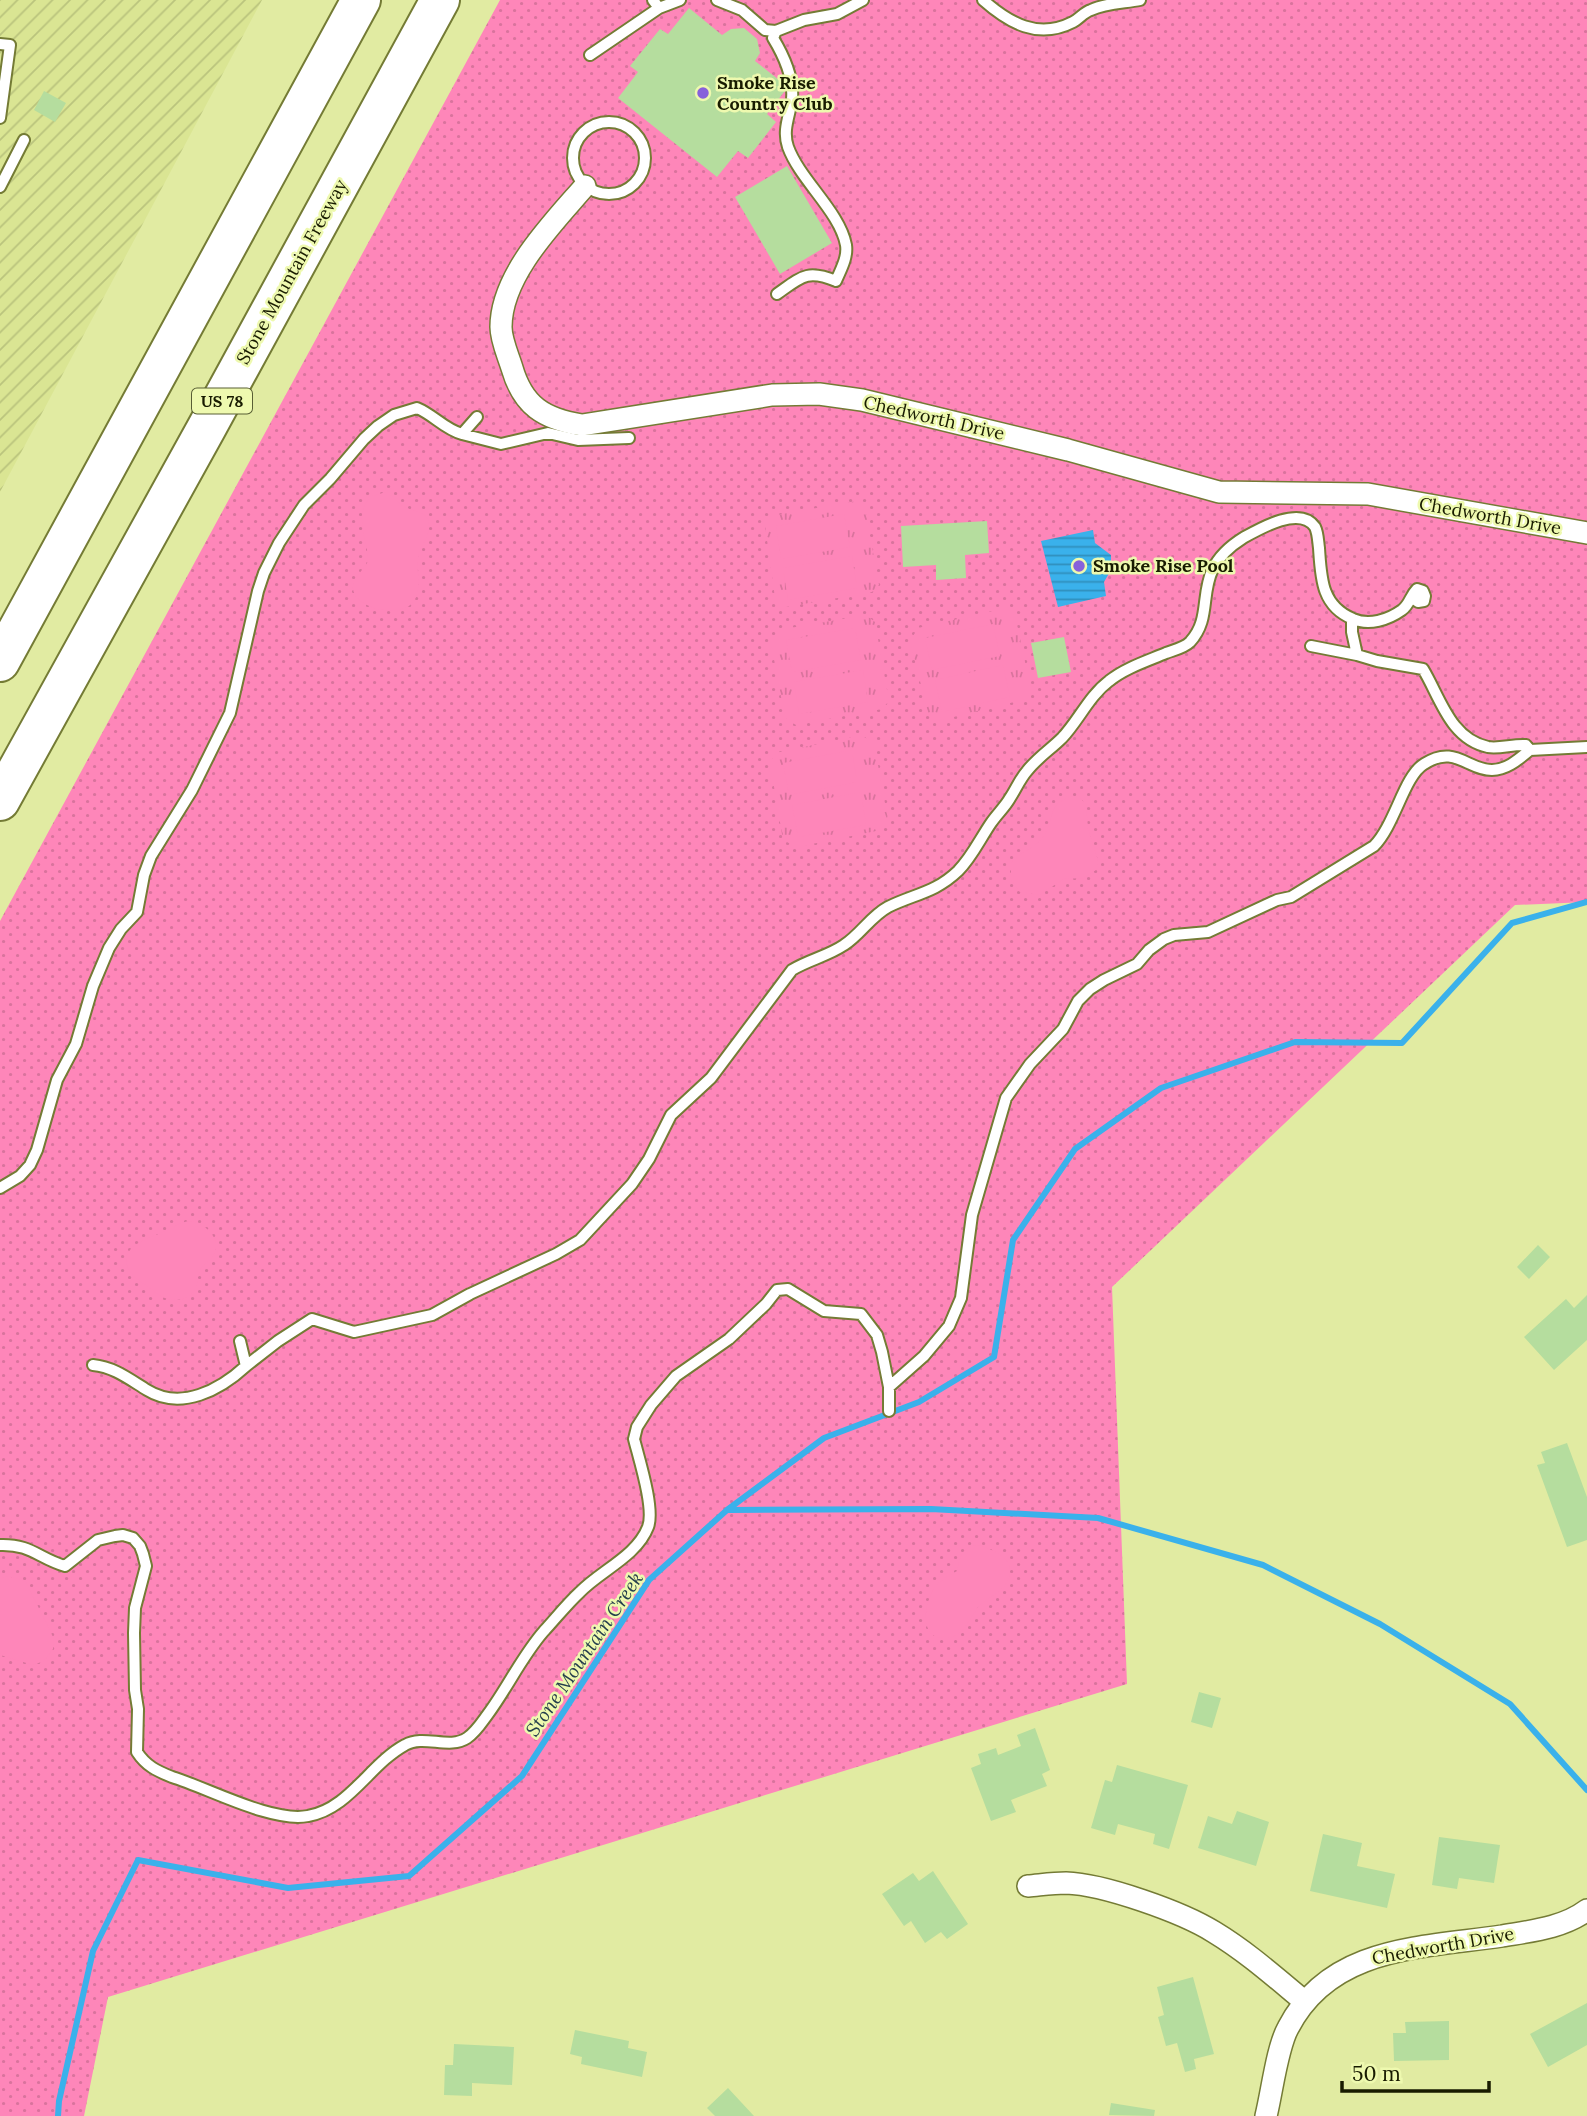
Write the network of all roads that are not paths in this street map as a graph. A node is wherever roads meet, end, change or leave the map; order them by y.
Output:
1 (361, 0) edge
2 (440, 0) edge
3 (680, 0) edge
4 (717, 0) edge
5 (863, 0) edge
6 (983, 0) edge
7 (1140, 0) edge
8 (656, 4) edge
9 (776, 31) junction
10 (0, 44) edge
11 (590, 55) dead end
12 (0, 118) edge
13 (24, 140) dead end
14 (585, 186) junction
15 (0, 187) edge
16 (777, 294) dead end
17 (477, 417) dead end
18 (462, 434) junction
19 (629, 438) dead end
20 (1587, 533) edge
21 (1419, 597) dead end
22 (1352, 619) junction
23 (1311, 646) dead end
24 (1357, 655) junction
25 (0, 662) edge
26 (1587, 747) edge
27 (1530, 750) junction
28 (0, 801) edge
29 (0, 1188) edge
30 (240, 1340) dead end
31 (93, 1364) dead end
32 (246, 1366) junction
33 (889, 1387) junction
34 (889, 1411) dead end
35 (0, 1545) edge
36 (1028, 1886) dead end
37 (1587, 1910) edge
38 (1304, 2001) junction
39 (1270, 2115) edge

1 - 25 highway
2 - 28 highway, Stone Mountain Freeway / US 78
3 - 8 lane
4 - 9 lane
5 - 9 lane
6 - 7 lane
8 - 11 lane
9 - 16 lane
10 - 12 lane
13 - 15 lane
14 - 14 lane
14 - 20 street, Chedworth Drive
17 - 18 lane
18 - 19 lane
18 - 29 lane
21 - 22 lane
22 - 24 lane
22 - 32 lane
23 - 24 lane
24 - 27 lane
26 - 27 lane
27 - 33 lane
30 - 32 lane
31 - 32 lane
33 - 34 lane
33 - 35 lane
36 - 38 street
37 - 38 street, Chedworth Drive
38 - 39 street, Chedworth Drive

